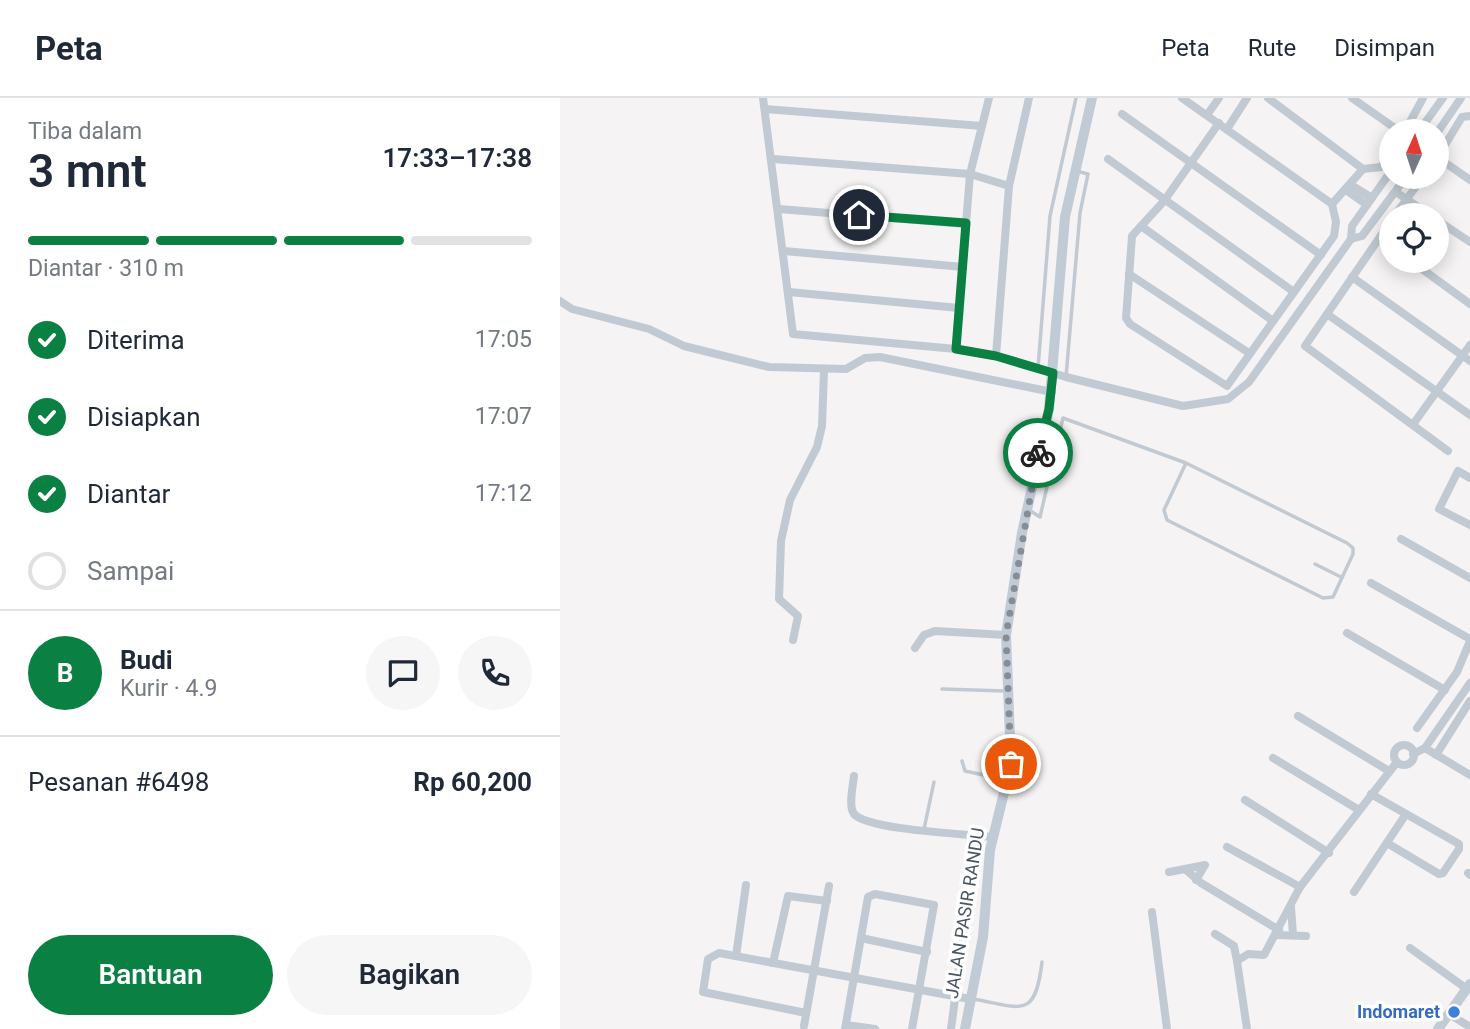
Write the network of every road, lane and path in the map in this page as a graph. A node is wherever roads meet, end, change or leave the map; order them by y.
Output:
1 (763, 98) edge
2 (989, 98) edge
3 (1029, 98) edge
4 (1076, 98) edge
5 (1091, 98) edge
6 (1182, 98) edge
7 (1219, 98) edge
8 (1247, 98) edge
9 (1268, 98) edge
10 (1352, 98) edge
11 (1423, 98) edge
12 (1443, 98) edge
13 (1461, 98) edge
14 (765, 109) junction
15 (1122, 114) dead end
16 (1207, 116) junction
17 (1470, 116) edge
18 (1382, 119) edge
19 (1412, 119) edge
20 (1428, 119) edge
21 (1447, 119) edge
22 (1219, 123) junction
23 (982, 126) junction
24 (1227, 129) junction
25 (1449, 138) edge
26 (773, 159) junction
27 (1108, 159) dead end
28 (1191, 164) junction
29 (1449, 166) edge
30 (1379, 167) edge
31 (1363, 169) junction
32 (1074, 171) junction
33 (970, 174) junction
34 (1470, 180) edge
35 (1009, 186) junction
36 (1348, 188) junction
37 (1379, 188) edge
38 (1398, 189) edge
39 (1414, 189) edge
40 (1396, 192) junction
41 (1406, 199) junction
42 (1164, 201) junction
43 (1370, 201) junction
44 (1388, 203) edge
45 (1403, 203) edge
46 (1412, 203) edge
47 (1332, 204) junction
48 (1379, 208) edge
49 (779, 209) junction
50 (1379, 215) edge
51 (1050, 216) junction
52 (1065, 217) junction
53 (966, 223) junction
54 (1141, 226) junction
55 (1449, 228) edge
56 (1351, 239) junction
57 (1379, 239) edge
58 (1470, 242) edge
59 (784, 251) junction
60 (1321, 255) junction
61 (963, 267) junction
62 (1427, 273) edge
63 (1129, 274) junction
64 (1352, 277) junction
65 (789, 292) junction
66 (1294, 292) junction
67 (560, 301) edge
68 (1470, 304) edge
69 (959, 307) junction
70 (1327, 314) junction
71 (1273, 321) junction
72 (1470, 345) edge
73 (956, 349) junction
74 (1249, 353) junction
75 (996, 356) junction
76 (1466, 358) edge
77 (1038, 368) junction
78 (824, 371) junction
79 (1053, 373) junction
80 (1066, 377) junction
81 (1436, 391) junction
82 (1052, 392) junction
83 (1470, 415) edge
84 (1414, 423) junction
85 (1448, 451) dead end
86 (1186, 463) junction
87 (1470, 478) edge
88 (1028, 510) junction
89 (1470, 525) edge
90 (1401, 539) dead end
91 (1315, 564) dead end
92 (1342, 578) junction
93 (1470, 578) edge
94 (1371, 583) dead end
95 (1347, 633) dead end
96 (1006, 635) junction
97 (793, 640) dead end
98 (1470, 640) edge
99 (915, 648) dead end
100 (1470, 683) edge
101 (942, 689) dead end
102 (1445, 690) junction
103 (1007, 691) junction
104 (1470, 701) edge
105 (1467, 712) edge
106 (1298, 716) dead end
107 (1418, 729) dead end
108 (1425, 748) junction
109 (1413, 754) junction
110 (1436, 755) junction
111 (1273, 758) dead end
112 (962, 761) dead end
113 (1397, 762) junction
114 (1389, 771) junction
115 (1470, 775) edge
116 (854, 776) dead end
117 (1008, 780) junction
118 (934, 782) dead end
119 (1371, 794) junction
120 (1245, 800) dead end
121 (1359, 810) junction
122 (1406, 814) junction
123 (924, 829) junction
124 (993, 837) junction
125 (1387, 843) junction
126 (1227, 847) dead end
127 (1329, 853) junction
128 (1185, 869) junction
129 (1168, 872) dead end
130 (1196, 880) junction
131 (746, 885) dead end
132 (829, 886) dead end
133 (1300, 887) junction
134 (1354, 892) dead end
135 (827, 901) junction
136 (1291, 906) junction
137 (1152, 912) dead end
138 (967, 915) dead end
139 (1215, 933) dead end
140 (1278, 933) junction
141 (1293, 935) junction
142 (1306, 936) dead end
143 (861, 938) junction
144 (1234, 946) junction
145 (1410, 948) dead end
146 (927, 951) junction
147 (1248, 954) junction
148 (736, 956) junction
149 (1237, 961) junction
150 (1042, 962) dead end
151 (773, 963) junction
152 (815, 971) junction
153 (855, 978) junction
154 (1468, 986) edge
155 (920, 989) junction
156 (955, 996) junction
157 (970, 999) junction
158 (806, 1013) junction
159 (1449, 1014) junction
160 (804, 1026) dead end
161 (846, 1027) edge
162 (1470, 1027) edge
163 (876, 1029) edge
164 (912, 1029) edge
165 (951, 1029) edge
166 (964, 1029) edge
167 (1167, 1029) edge
168 (1247, 1029) edge
169 (1438, 1029) edge

1 - 14 street
2 - 23 street
3 - 35 street
4 - 51 lane
5 - 32 main road, JALAN PASIR RANDU
6 - 16 street
7 - 16 street
8 - 24 street
9 - 31 street
10 - 18 street
11 - 19 street
12 - 20 street
13 - 21 street
14 - 23 street
14 - 26 street
15 - 28 street
16 - 22 street
17 - 25 street
22 - 24 street
22 - 28 street
23 - 33 street
24 - 47 street
26 - 33 street
26 - 49 street
27 - 42 street
28 - 42 street
28 - 60 street
29 - 34 street
30 - 31 street
31 - 36 street
32 - 52 main road, JALAN PASIR RANDU
32 - 80 lane
33 - 35 street
33 - 53 street
35 - 75 street
36 - 43 street
36 - 47 street
37 - 43 street
38 - 40 street
39 - 41 street
40 - 41 street
40 - 44 street
41 - 45 street
41 - 46 street
42 - 54 street
42 - 66 street
43 - 48 street
43 - 56 street
47 - 60 street
49 - 53 street
49 - 59 street
50 - 56 street
51 - 52 lane
51 - 77 lane
52 - 79 main road, JALAN PASIR RANDU
53 - 61 street
54 - 63 street
54 - 71 street
55 - 58 street
56 - 80 street
57 - 64 street
59 - 61 street
59 - 65 street
60 - 66 street
61 - 69 street
62 - 68 street
63 - 74 street
63 - 74 street
64 - 70 street
64 - 76 street
65 - 69 street
65 - 73 street
66 - 71 street
67 - 78 street
69 - 73 street
70 - 81 street
70 - 84 street
71 - 74 street
72 - 76 street
73 - 75 street
75 - 77 street
76 - 81 street
77 - 79 street
78 - 82 street
78 - 97 street
79 - 80 street
79 - 82 main road, JALAN PASIR RANDU
81 - 83 street
81 - 84 street
82 - 88 main road, JALAN PASIR RANDU
84 - 85 street
86 - 88 lane
86 - 92 lane
86 - 92 lane
87 - 89 street
88 - 96 main road, JALAN PASIR RANDU
90 - 93 street
91 - 92 lane
94 - 98 street
95 - 102 street
96 - 99 street
96 - 103 main road, JALAN PASIR RANDU
98 - 102 street
100 - 108 street
101 - 103 lane
102 - 107 street
103 - 117 main road, JALAN PASIR RANDU
104 - 105 street
105 - 110 street
106 - 114 street
108 - 109 street
108 - 110 street
109 - 113 street
109 - 113 street
110 - 115 street
111 - 121 street
112 - 117 lane
113 - 114 street
114 - 119 street
116 - 123 street
117 - 124 main road, JALAN PASIR RANDU
118 - 123 lane
119 - 121 street
119 - 122 street
120 - 127 street
121 - 127 street
122 - 125 street
122 - 125 street
123 - 124 street
124 - 157 main road, JALAN PASIR RANDU
125 - 134 street
126 - 133 street
127 - 133 street
128 - 129 street
128 - 130 street
128 - 130 street
130 - 140 street
131 - 148 street
132 - 135 street
133 - 136 street
135 - 151 street
135 - 152 street
136 - 140 street
136 - 141 street
137 - 167 street
138 - 156 street
139 - 144 street
140 - 141 street
140 - 147 street
141 - 142 street
143 - 146 street
143 - 146 street
143 - 153 street
144 - 147 street
144 - 149 street
145 - 154 street
146 - 155 street
147 - 149 street
148 - 151 street
148 - 158 street
149 - 168 street
150 - 157 lane
151 - 152 street
152 - 153 street
152 - 158 street
153 - 155 street
153 - 161 street
154 - 159 main road
155 - 156 street
155 - 164 street
156 - 157 street
156 - 165 street
157 - 166 main road, JALAN PASIR RANDU
158 - 160 street
159 - 162 street
159 - 169 main road
161 - 163 street

